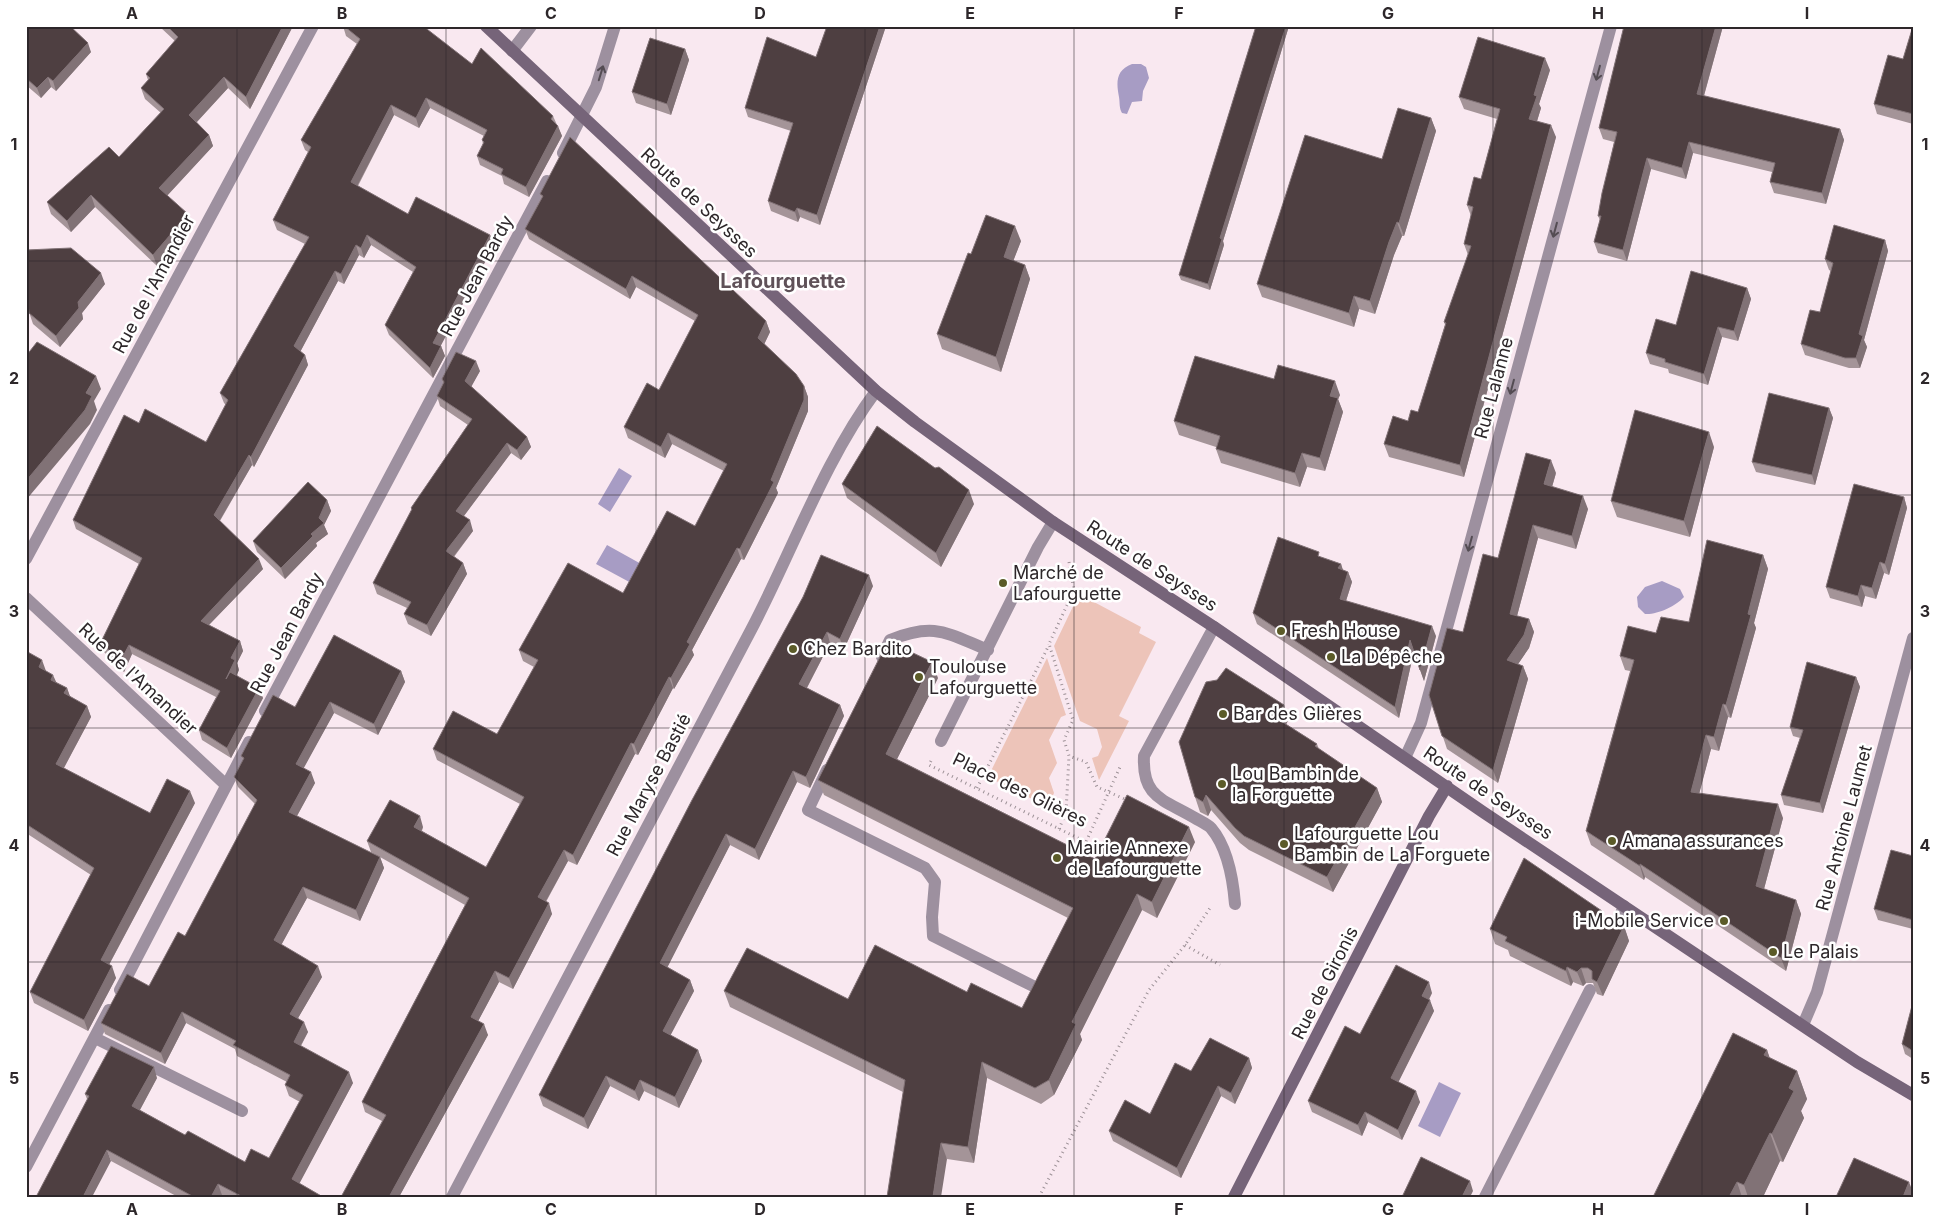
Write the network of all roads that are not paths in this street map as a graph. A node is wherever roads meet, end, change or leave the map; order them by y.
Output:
1 (313, 26) edge
2 (486, 26) edge
3 (531, 26) edge
4 (615, 26) edge
5 (1610, 26) edge
6 (512, 51) junction
7 (581, 117) junction
8 (876, 391) junction
9 (1053, 522) junction
10 (26, 559) edge
11 (26, 598) edge
12 (1214, 627) junction
13 (1913, 638) edge
14 (988, 650) junction
15 (876, 669) edge
16 (941, 741) road end
17 (834, 757) edge
18 (1405, 758) junction
19 (226, 785) junction
20 (1447, 786) junction
21 (1235, 904) dead end
22 (1624, 906) junction
23 (1614, 931) edge
24 (1035, 987) edge
25 (1590, 990) edge
26 (1803, 1025) junction
27 (95, 1038) junction
28 (1857, 1062) junction
29 (1913, 1096) edge
30 (1913, 1104) edge
31 (242, 1111) dead end
32 (26, 1167) edge
33 (452, 1197) edge
34 (1234, 1197) edge
35 (1486, 1197) edge

1 - 10 street, Rue de l'Amandier
2 - 6 main road, Route de Seysses
3 - 6 street
7 -> 4 street, Rue Jean Bardy
5 -> 18 street, Rue Lalanne
6 - 7 main road, Route de Seysses
7 - 8 main road, Route de Seysses
7 - 19 street, Rue Jean Bardy
8 - 9 main road, Route de Seysses
8 - 33 street, Rue Maryse Bastié
9 - 12 main road, Route de Seysses
9 - 14 street, Place des Glières
11 - 19 street, Rue de l'Amandier
12 - 18 main road, Route de Seysses
12 - 21 street
13 - 26 street, Rue Antoine Laumet
14 - 15 street
14 - 16 street, Place des Glières
17 - 24 street
18 - 20 main road, Route de Seysses
19 - 27 street, Rue Jean Bardy
20 - 22 main road, Route de Seysses
20 - 34 main road, Rue de Gironis
22 - 23 street
22 - 26 main road, Route de Seysses
25 - 35 street
26 - 28 main road, Route de Seysses
27 - 31 street
27 - 32 street, Rue Jean Bardy
28 - 29 main road, Route de Seysses
28 - 30 main road, Route de Seysses

